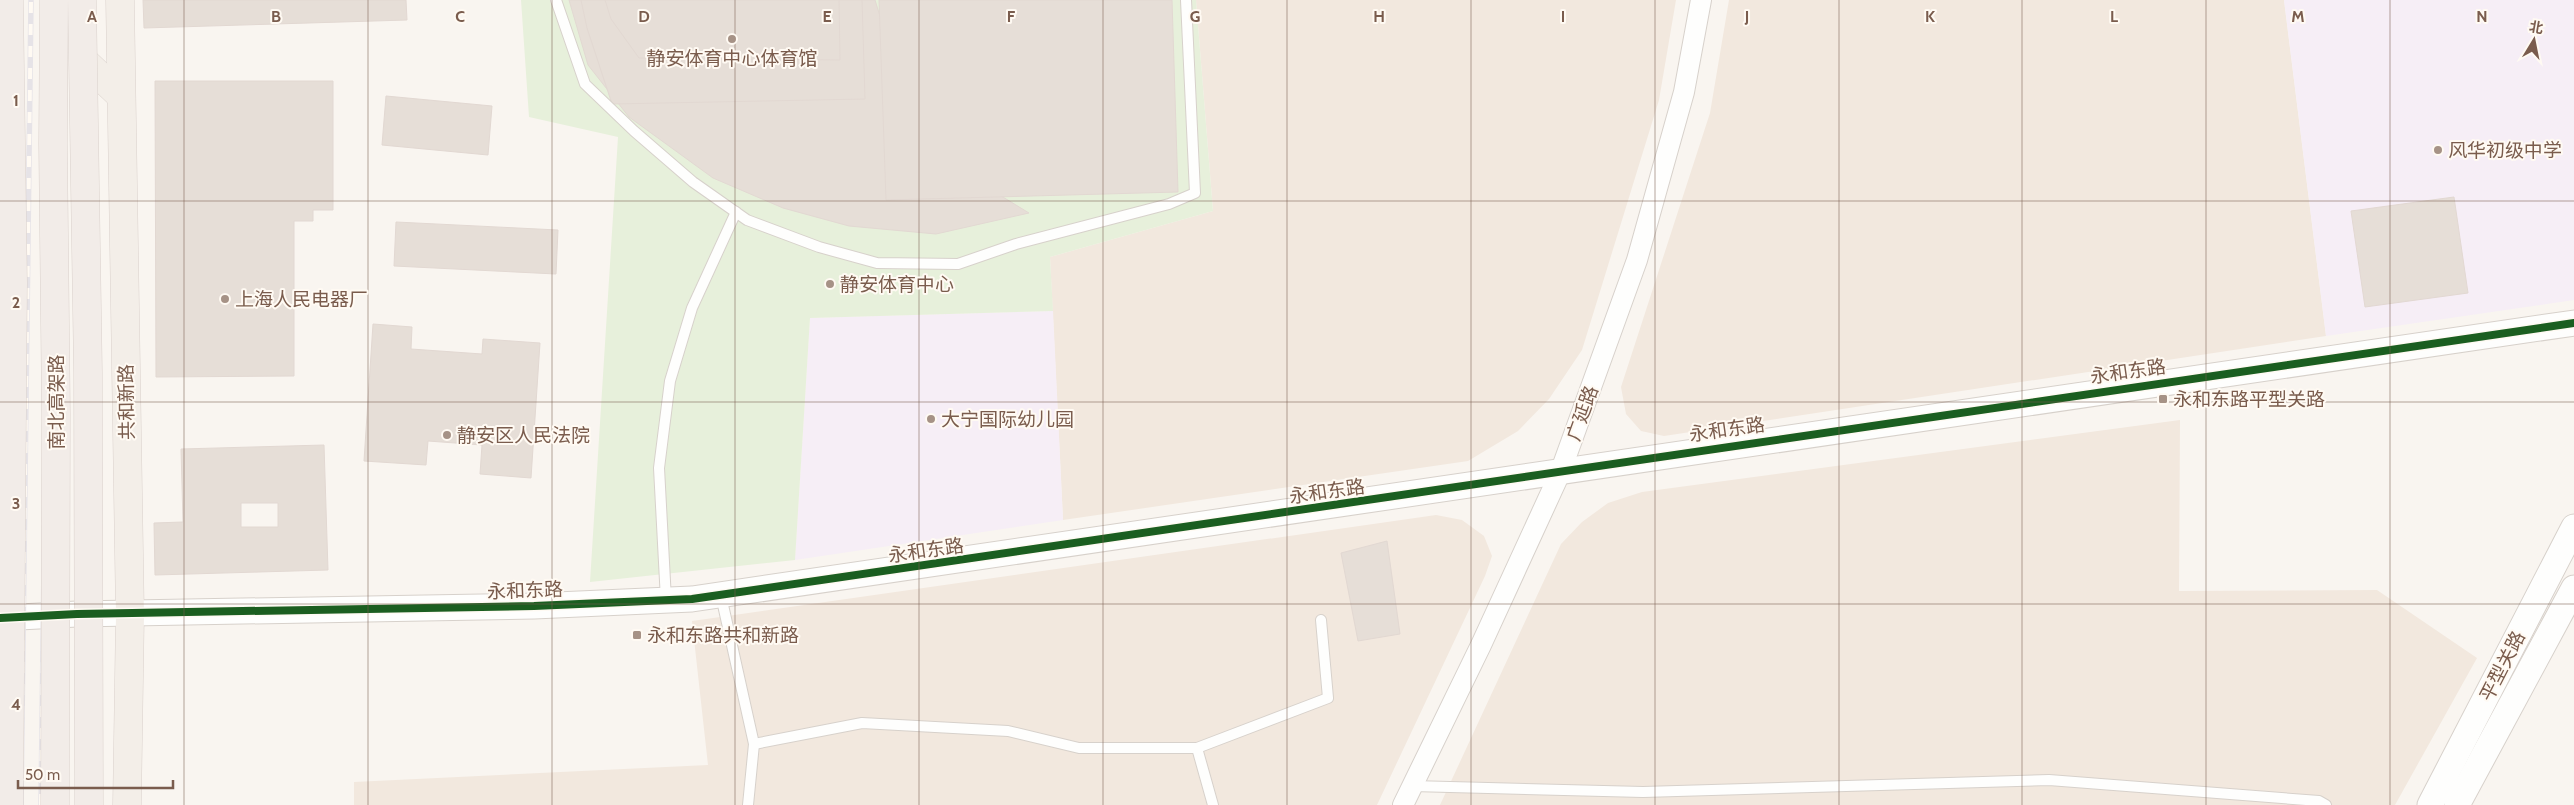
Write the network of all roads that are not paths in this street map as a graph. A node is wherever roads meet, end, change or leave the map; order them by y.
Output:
1 (8, 0) edge
2 (54, 0) edge
3 (83, 0) edge
4 (120, 0) edge
5 (556, 0) edge
6 (1186, 0) edge
7 (1701, 0) edge
8 (84, 61) junction
9 (121, 96) junction
10 (736, 212) junction
11 (2, 218) edge
12 (2574, 323) edge
13 (1560, 473) junction
14 (2574, 527) edge
15 (2574, 588) edge
16 (720, 595) junction
17 (0, 600) edge
18 (666, 600) junction
19 (77, 614) junction
20 (130, 615) junction
21 (0, 618) edge
22 (1321, 620) dead end
23 (754, 744) junction
24 (1196, 748) junction
25 (0, 753) edge
26 (1412, 786) junction
27 (2, 805) edge
28 (9, 805) edge
29 (55, 805) edge
30 (79, 805) edge
31 (89, 805) edge
32 (127, 805) edge
33 (748, 805) edge
34 (1213, 805) edge
35 (1403, 805) edge
36 (2326, 805) edge
37 (2430, 805) edge
38 (2457, 805) edge

1 - 11 main road
1 - 28 highway, bridge
2 - 29 highway, 南北高架路, bridge
3 - 8 main road
3 - 31 highway, bridge
4 - 9 main road, 共和新路
5 - 10 lane
6 - 10 lane
7 - 13 street, 广延路
8 - 9 main road
8 - 19 main road
9 - 20 main road, 共和新路
10 - 18 lane
11 - 17 main road
12 - 13 street, 永和东路
13 - 16 street, 永和东路
13 - 26 street, 广延路
14 - 37 street, 平型关路
15 - 38 street, 平型关路
16 - 18 street, 永和东路
16 - 23 lane
18 - 20 street, 永和东路
19 - 20 street, 永和东路
19 - 21 street, 永和东路
19 - 30 main road
20 - 32 main road, 共和新路
22 - 24 lane
23 - 24 lane
23 - 33 lane
24 - 34 lane
25 - 27 main road
26 - 35 street, 广延路
26 - 36 lane

